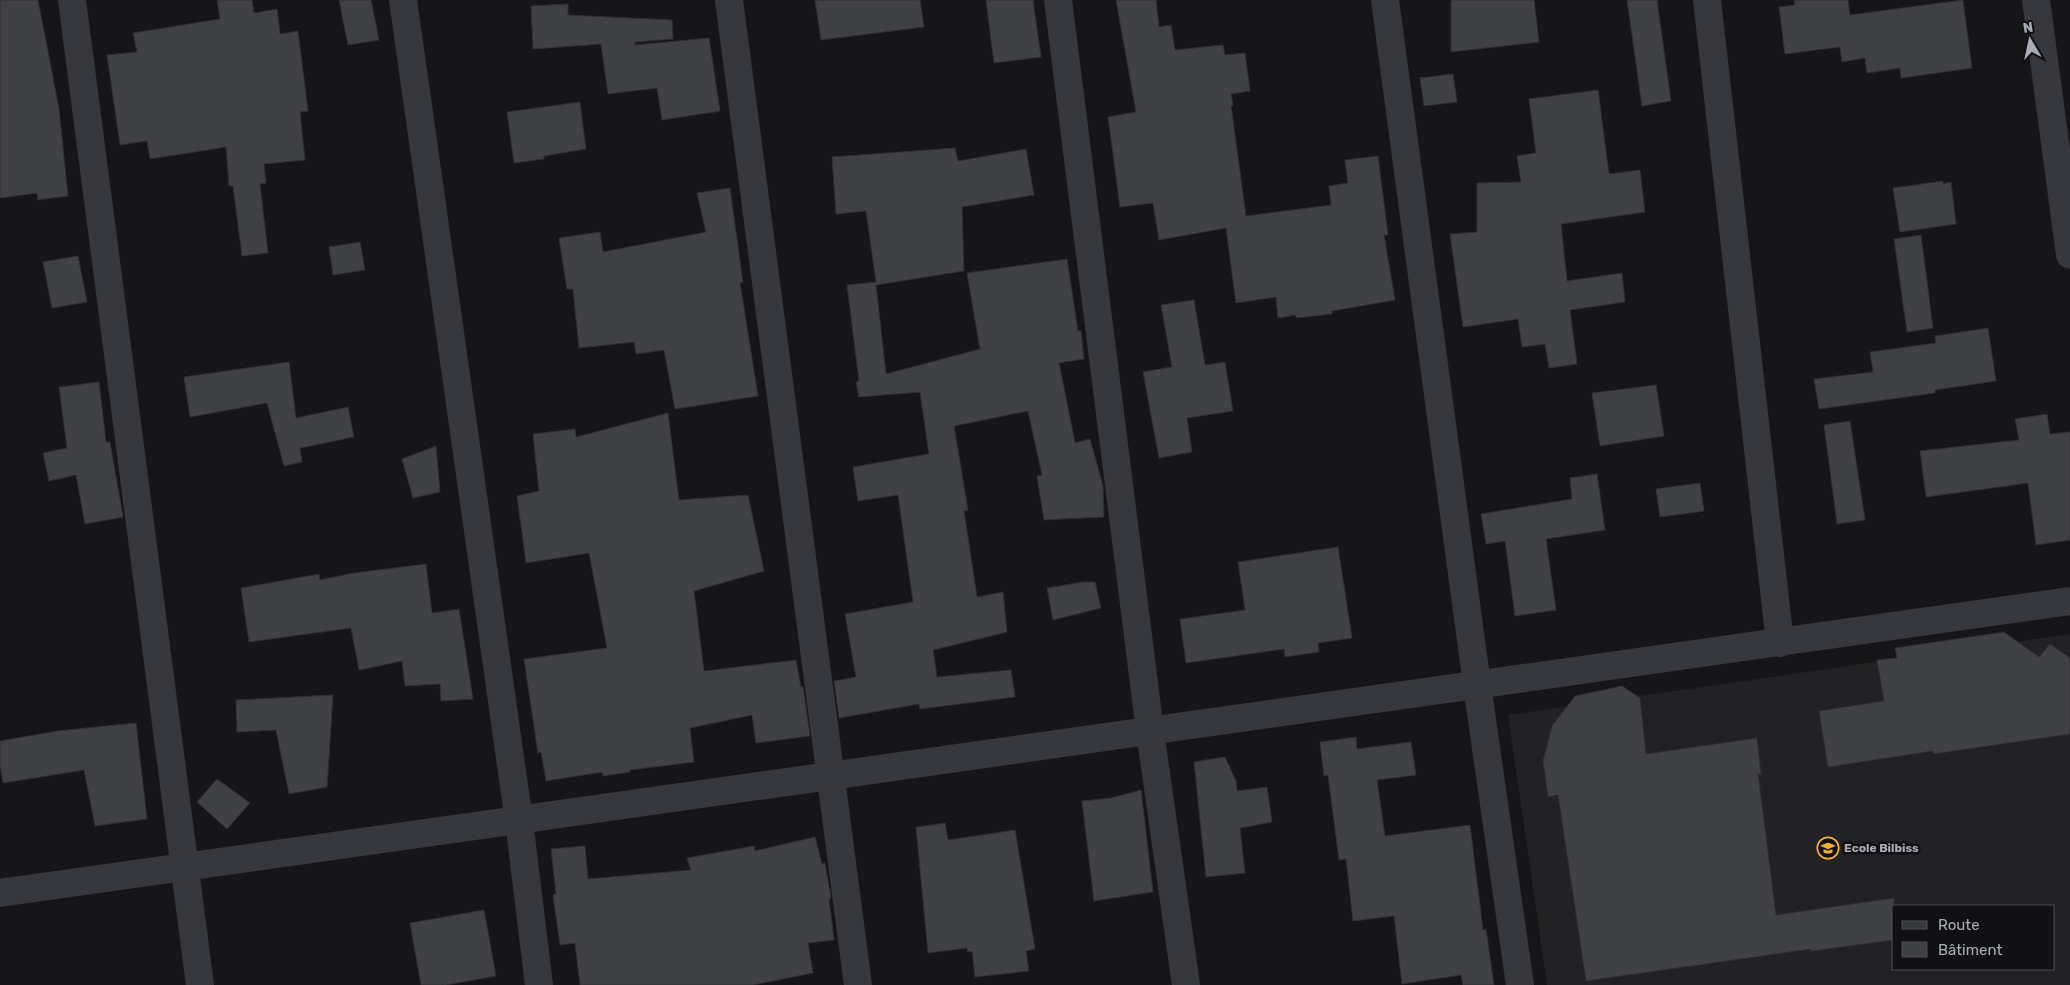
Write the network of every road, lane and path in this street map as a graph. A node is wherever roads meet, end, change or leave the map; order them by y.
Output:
1 (72, 0) edge
2 (403, 0) edge
3 (728, 0) edge
4 (1058, 0) edge
5 (1385, 0) edge
6 (1707, 0) edge
7 (2036, 0) edge
8 (2070, 255) edge
9 (2070, 601) edge
10 (1780, 643) junction
11 (1477, 685) junction
12 (1150, 731) junction
13 (829, 776) junction
14 (518, 821) junction
15 (184, 867) junction
16 (0, 893) edge
17 (200, 985) edge
18 (539, 985) edge
19 (858, 985) edge
20 (1186, 985) edge
21 (1520, 985) edge

1 - 15 street
2 - 14 street
3 - 13 street
4 - 12 street
5 - 11 street
6 - 10 street
7 - 8 street
9 - 10 street
10 - 11 street
11 - 12 street
11 - 21 street
12 - 13 street
12 - 20 street
13 - 14 street
13 - 19 street
14 - 15 street
14 - 18 street
15 - 16 street
15 - 17 street

